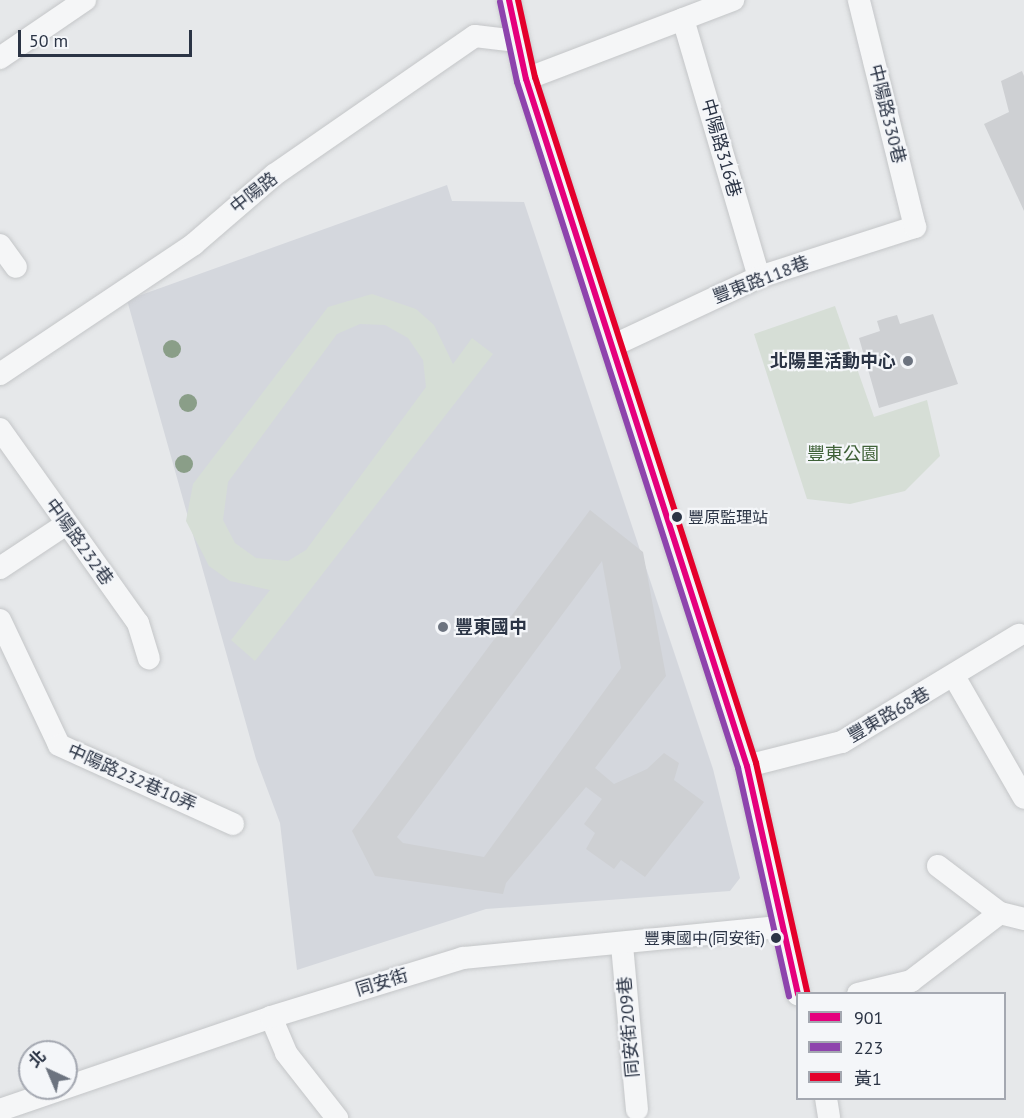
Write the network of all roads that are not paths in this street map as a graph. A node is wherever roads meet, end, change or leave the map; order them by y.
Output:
1 (85, 0) edge
2 (509, 0) edge
3 (733, 0) edge
4 (859, 0) edge
5 (682, 18) junction
6 (517, 41) junction
7 (0, 58) edge
8 (526, 80) junction
9 (915, 227) joint
10 (0, 245) edge
11 (16, 267) dead end
12 (759, 277) junction
13 (612, 346) junction
14 (0, 374) edge
15 (0, 429) edge
16 (65, 525) junction
17 (0, 568) edge
18 (0, 620) edge
19 (1019, 635) dead end
20 (149, 658) dead end
21 (955, 678) junction
22 (747, 766) junction
23 (1024, 798) edge
24 (233, 824) dead end
25 (938, 866) dead end
26 (1000, 912) junction
27 (1024, 919) edge
28 (780, 927) junction
29 (622, 945) junction
30 (798, 992) edge
31 (862, 992) edge
32 (271, 1017) junction
33 (826, 1100) edge
34 (637, 1109) dead end
35 (0, 1110) edge
36 (33, 1110) edge
37 (338, 1118) edge
38 (829, 1118) edge

1 - 7 street
2 - 6 street
3 - 5 street
4 - 9 street, 中陽路330巷
5 - 8 street
5 - 12 street, 中陽路316巷
6 - 8 street
6 - 14 street, 中陽路
8 - 13 street
9 - 12 street, 豐東路118巷
10 - 11 street
12 - 13 street, 豐東路118巷
13 - 22 street
15 - 16 street, 中陽路232巷
16 - 17 street
16 - 20 street, 中陽路232巷
18 - 24 street, 中陽路232巷10弄
19 - 21 street, 豐東路68巷
21 - 22 street, 豐東路68巷
21 - 23 street
22 - 28 street
25 - 26 street
26 - 27 street
26 - 31 street
28 - 29 street, 同安街
28 - 30 street
29 - 32 street, 同安街
29 - 34 street, 同安街209巷
32 - 36 street, 同安街
32 - 37 street
33 - 38 street
35 - 36 street, 同安街

